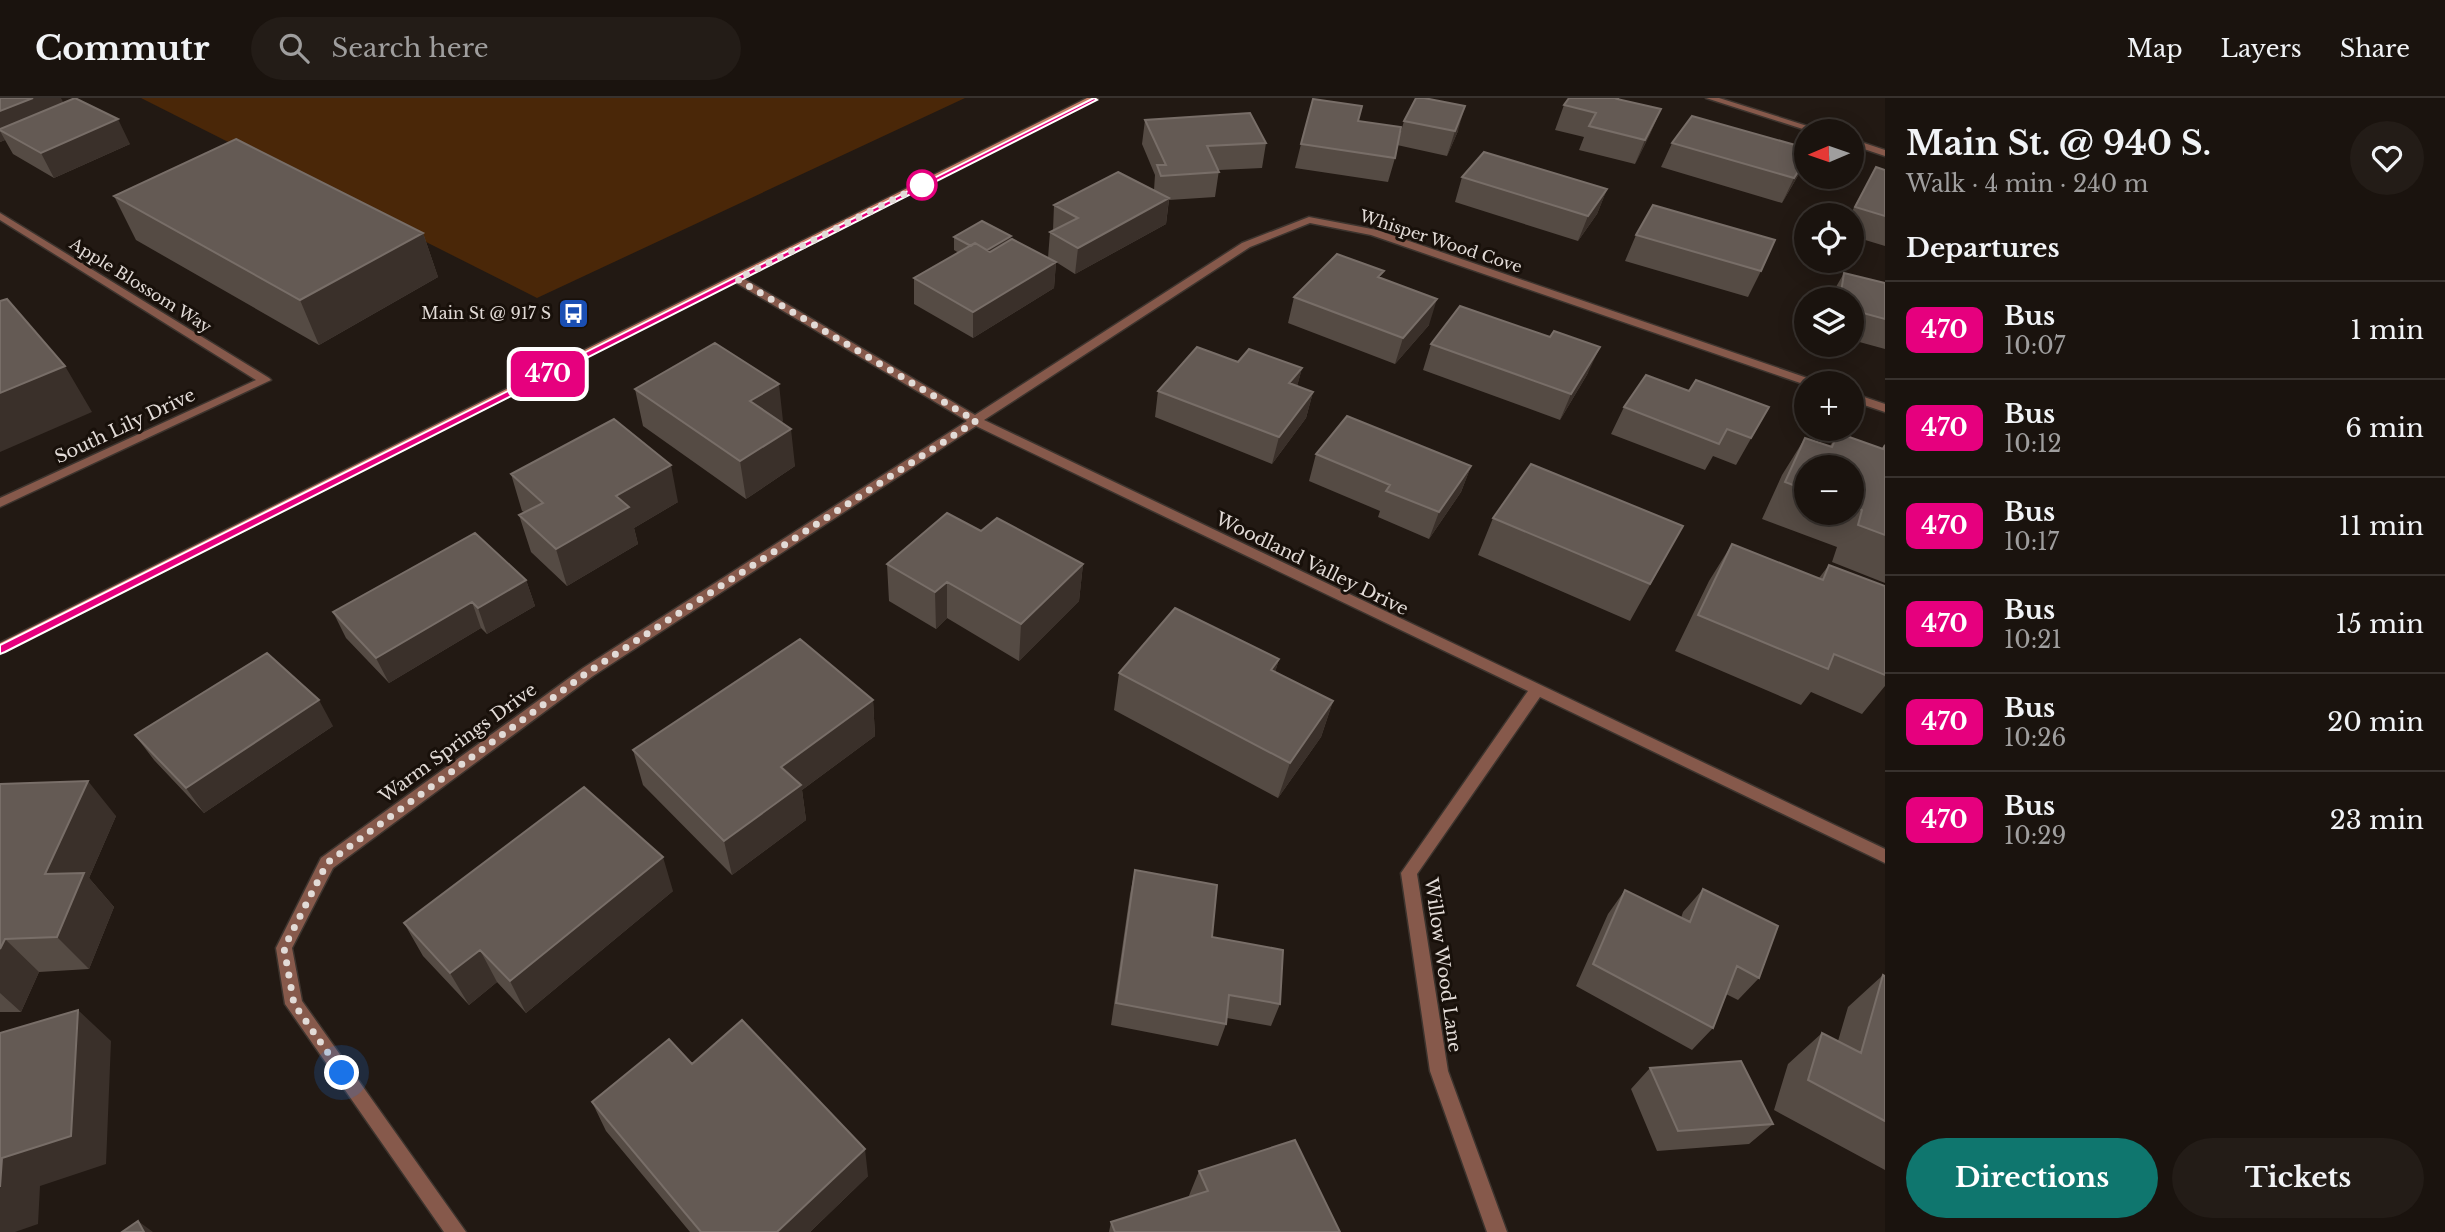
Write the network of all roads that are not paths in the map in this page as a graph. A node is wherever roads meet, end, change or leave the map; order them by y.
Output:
1 (1094, 98) edge
2 (1710, 98) edge
3 (1794, 124) edge
4 (1864, 146) edge
5 (1885, 153) edge
6 (0, 216) edge
7 (737, 279) junction
8 (1794, 377) edge
9 (265, 380) joint
10 (1864, 401) edge
11 (1885, 408) edge
12 (976, 421) junction
13 (0, 503) edge
14 (0, 649) edge
15 (1536, 691) junction
16 (1885, 856) edge
17 (456, 1232) edge
18 (1496, 1232) edge

1 - 7 main road
2 - 3 street
4 - 5 street
6 - 9 street, Apple Blossom Way
7 - 12 street, Woodland Valley Drive
7 - 14 main road
8 - 12 street, Whisper Wood Cove
9 - 13 street, South Lily Drive
10 - 11 street
12 - 15 street, Woodland Valley Drive
12 - 17 street, Warm Springs Drive
15 - 16 street, Woodland Valley Drive
15 - 18 street, Willow Wood Lane

